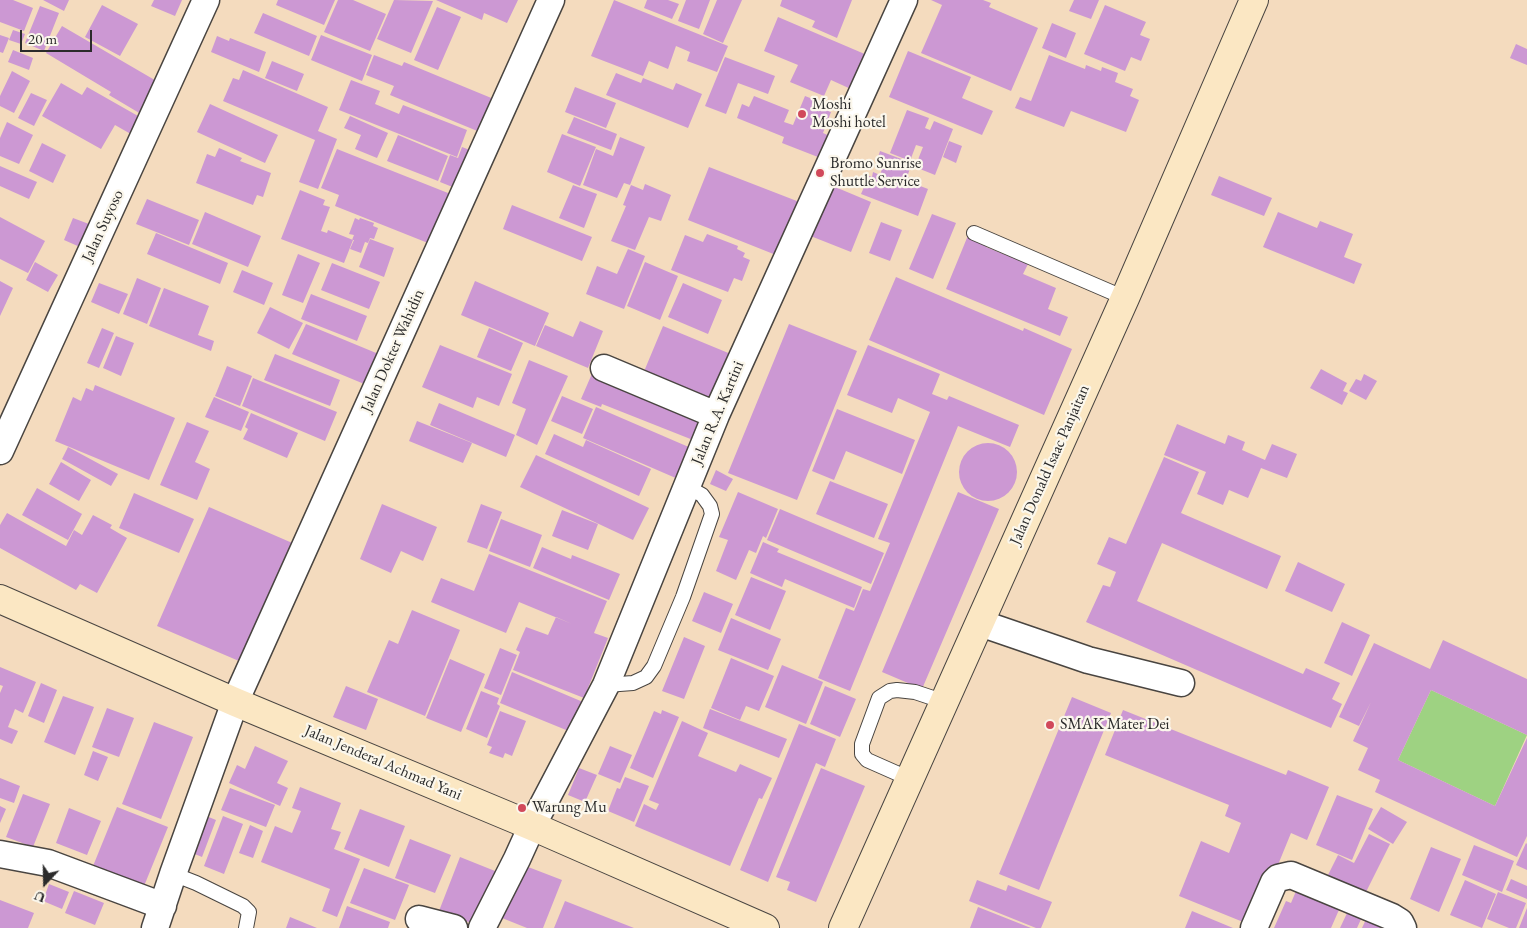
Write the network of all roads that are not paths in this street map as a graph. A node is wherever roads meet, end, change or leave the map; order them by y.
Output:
1 (206, 0) edge
2 (551, 0) edge
3 (904, 0) edge
4 (1254, 0) edge
5 (974, 233) dead end
6 (1125, 298) junction
7 (604, 368) dead end
8 (716, 415) junction
9 (0, 451) edge
10 (686, 486) junction
11 (0, 599) edge
12 (980, 623) junction
13 (1181, 682) dead end
14 (606, 685) junction
15 (236, 702) junction
16 (944, 702) junction
17 (910, 779) junction
18 (532, 826) junction
19 (0, 854) edge
20 (173, 874) junction
21 (419, 919) dead end
22 (158, 922) edge
23 (246, 928) edge
24 (454, 928) edge
25 (482, 928) edge
26 (765, 928) edge
27 (843, 928) edge
28 (1254, 928) edge
29 (1403, 928) edge

1 - 9 street, Jalan Suyoso
2 - 15 street, Jalan Dokter Wahidin
3 - 8 street, Jalan R.A. Kartini
4 - 6 main road, Jalan Donald Isaac Panjaitan
5 - 6 lane
6 - 12 main road, Jalan Donald Isaac Panjaitan
7 - 8 street
8 - 10 street, Jalan R.A. Kartini
10 - 14 street, Jalan R.A. Kartini
10 - 14 lane
11 - 15 main road, Jalan Jenderal Achmad Yani
12 - 13 street
12 - 16 main road, Jalan Donald Isaac Panjaitan
14 - 18 street, Jalan R.A. Kartini
15 - 18 main road, Jalan Jenderal Achmad Yani
15 - 20 street, Jalan Dokter Wahidin
16 - 17 main road, Jalan Donald Isaac Panjaitan
16 - 17 lane
17 - 27 main road, Jalan Donald Isaac Panjaitan
18 - 25 street, Jalan R.A. Kartini
18 - 26 main road, Jalan Jenderal Achmad Yani
19 - 22 street
20 - 22 street, Jalan Dokter Wahidin
20 - 23 lane
21 - 24 street
28 - 29 street

